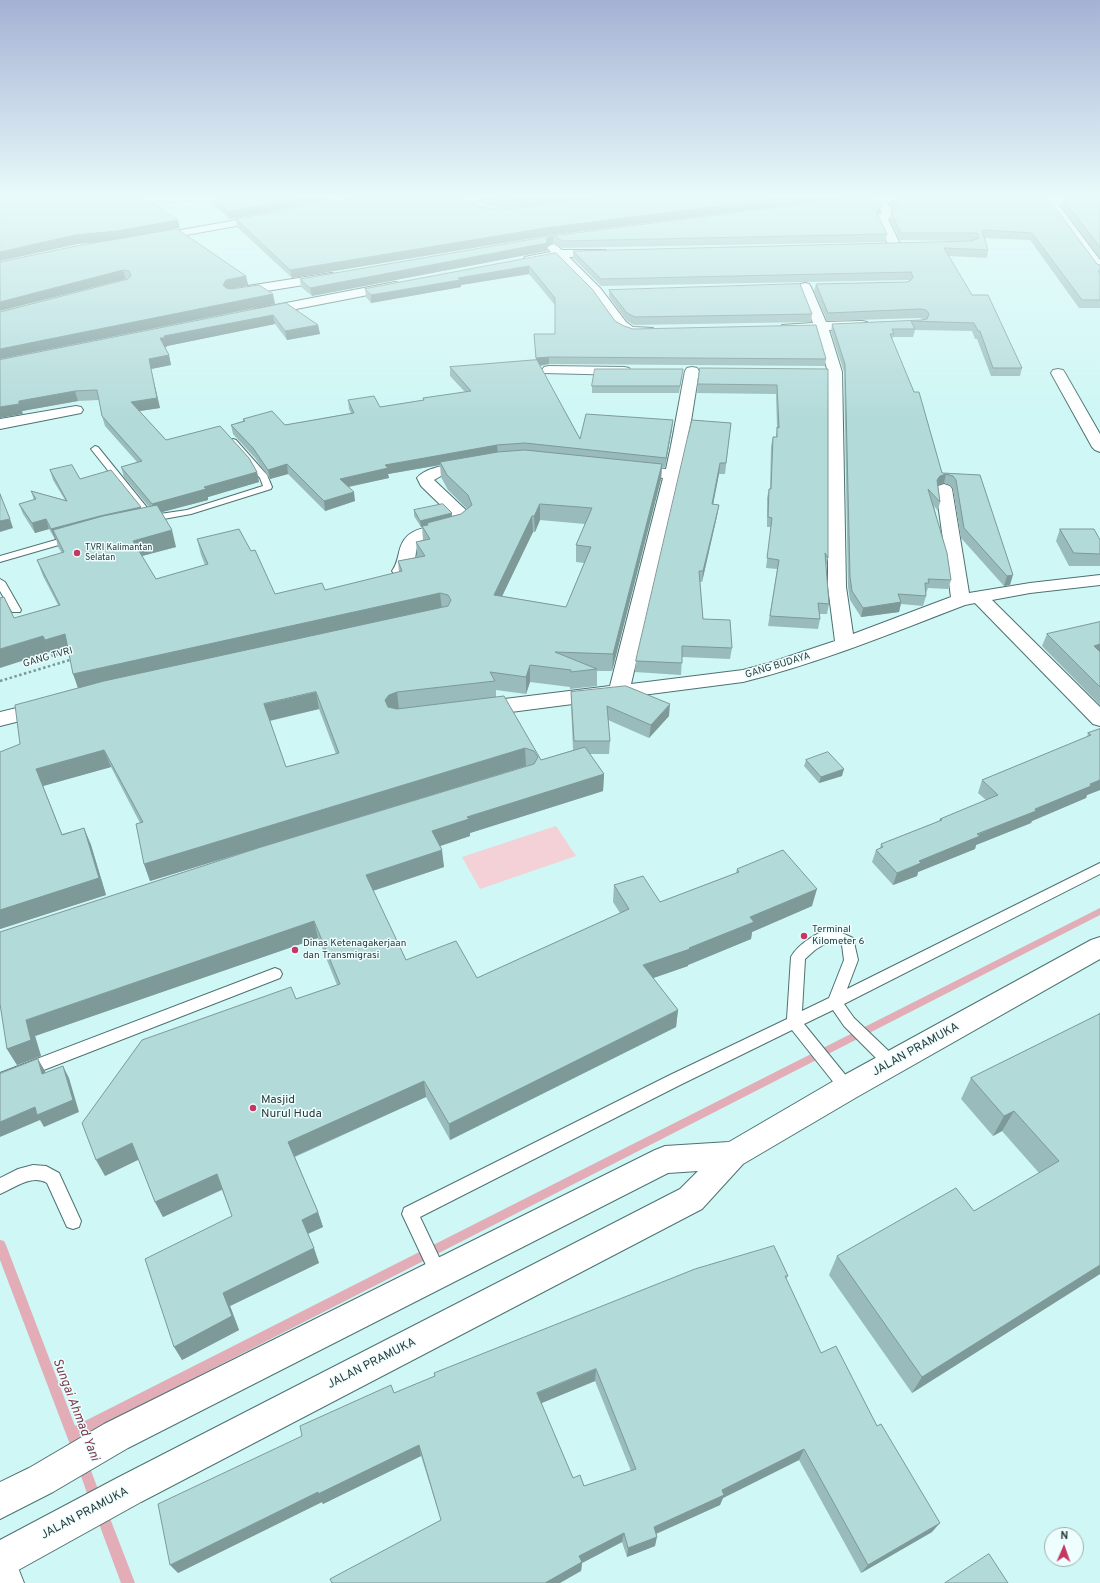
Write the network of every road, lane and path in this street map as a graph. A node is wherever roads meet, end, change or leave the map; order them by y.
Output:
1 (577, 272) edge
2 (342, 275) edge
3 (405, 284) edge
4 (821, 286) edge
5 (790, 287) edge
6 (805, 287) junction
7 (597, 292) junction
8 (612, 292) edge
9 (232, 293) edge
10 (251, 314) edge
11 (874, 325) edge
12 (821, 327) junction
13 (775, 328) edge
14 (663, 331) edge
15 (548, 370) dead end
16 (636, 371) edge
17 (692, 371) dead end
18 (1058, 373) dead end
19 (76, 410) dead end
20 (0, 424) edge
21 (227, 435) edge
22 (1100, 447) edge
23 (95, 450) dead end
24 (483, 464) edge
25 (619, 468) edge
26 (672, 474) junction
27 (944, 489) dead end
28 (150, 518) junction
29 (136, 522) edge
30 (83, 535) edge
31 (0, 559) edge
32 (401, 571) edge
33 (1100, 580) edge
34 (0, 582) edge
35 (3, 593) edge
36 (969, 598) junction
37 (16, 610) dead end
38 (845, 644) junction
39 (74, 659) edge
40 (0, 681) edge
41 (619, 692) junction
42 (66, 702) edge
43 (462, 711) edge
44 (0, 719) edge
45 (1100, 719) edge
46 (1100, 868) edge
47 (1100, 947) edge
48 (275, 974) dead end
49 (835, 1002) junction
50 (794, 1022) junction
51 (891, 1063) junction
52 (0, 1080) edge
53 (847, 1088) junction
54 (733, 1154) junction
55 (0, 1186) edge
56 (73, 1221) dead end
57 (432, 1259) junction
58 (0, 1501) edge
59 (0, 1560) edge
60 (0, 1568) edge
61 (5, 1583) edge

1 - 7 main road
2 - 9 main road
3 - 10 main road
4 - 6 main road
5 - 6 main road
6 - 12 main road
7 - 8 main road
7 - 14 main road
11 - 12 main road
12 - 13 main road
12 - 38 main road
15 - 16 main road
17 - 26 main road
18 - 22 main road
19 - 20 main road
21 - 28 lane
23 - 28 lane
24 - 32 main road
25 - 26 main road
26 - 41 main road
27 - 36 main road
28 - 29 lane
30 - 31 lane
33 - 36 main road, GANG BUDAYA
34 - 35 lane
35 - 37 lane
36 - 38 main road, GANG BUDAYA
36 - 45 main road
38 - 41 main road, GANG BUDAYA
39 - 40 path, GANG TVRI
41 - 43 main road, GANG BUDAYA
42 - 44 main road
46 - 49 lane
47 - 51 main road, JALAN PRAMUKA
48 - 52 lane
49 - 50 lane
49 - 50 lane
49 - 51 lane
50 - 53 lane
50 - 57 lane
51 - 53 main road, JALAN PRAMUKA
53 - 54 main road, JALAN PRAMUKA
54 - 57 main road, JALAN PRAMUKA
54 - 59 main road, JALAN PRAMUKA
55 - 56 lane
57 - 58 main road, JALAN PRAMUKA
60 - 61 main road

